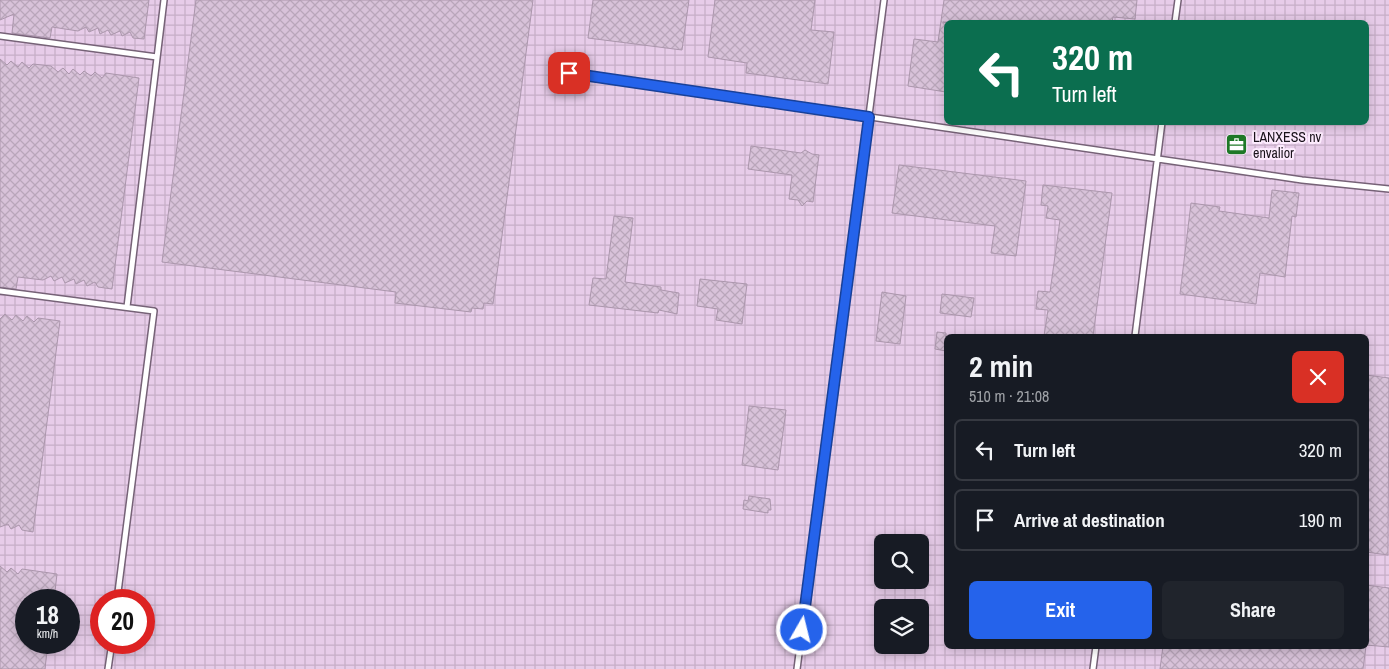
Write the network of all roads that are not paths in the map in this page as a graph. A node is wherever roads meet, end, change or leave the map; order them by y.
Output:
1 (164, 0) edge
2 (884, 0) edge
3 (1178, 0) edge
4 (1175, 20) edge
5 (0, 36) edge
6 (157, 57) junction
7 (569, 73) dead end
8 (869, 117) junction
9 (1162, 125) edge
10 (1157, 158) junction
11 (1389, 189) edge
12 (0, 291) edge
13 (127, 307) junction
14 (1135, 334) edge
15 (118, 589) edge
16 (1096, 649) edge
17 (110, 654) edge
18 (108, 669) edge
19 (797, 669) edge
20 (1093, 669) edge

1 - 6 lane
2 - 8 lane
3 - 4 lane
5 - 6 lane
6 - 13 lane
7 - 8 lane
8 - 10 lane
8 - 19 lane
9 - 10 lane
10 - 11 lane
10 - 14 lane
12 - 13 lane
13 - 15 lane
16 - 20 lane
17 - 18 lane

